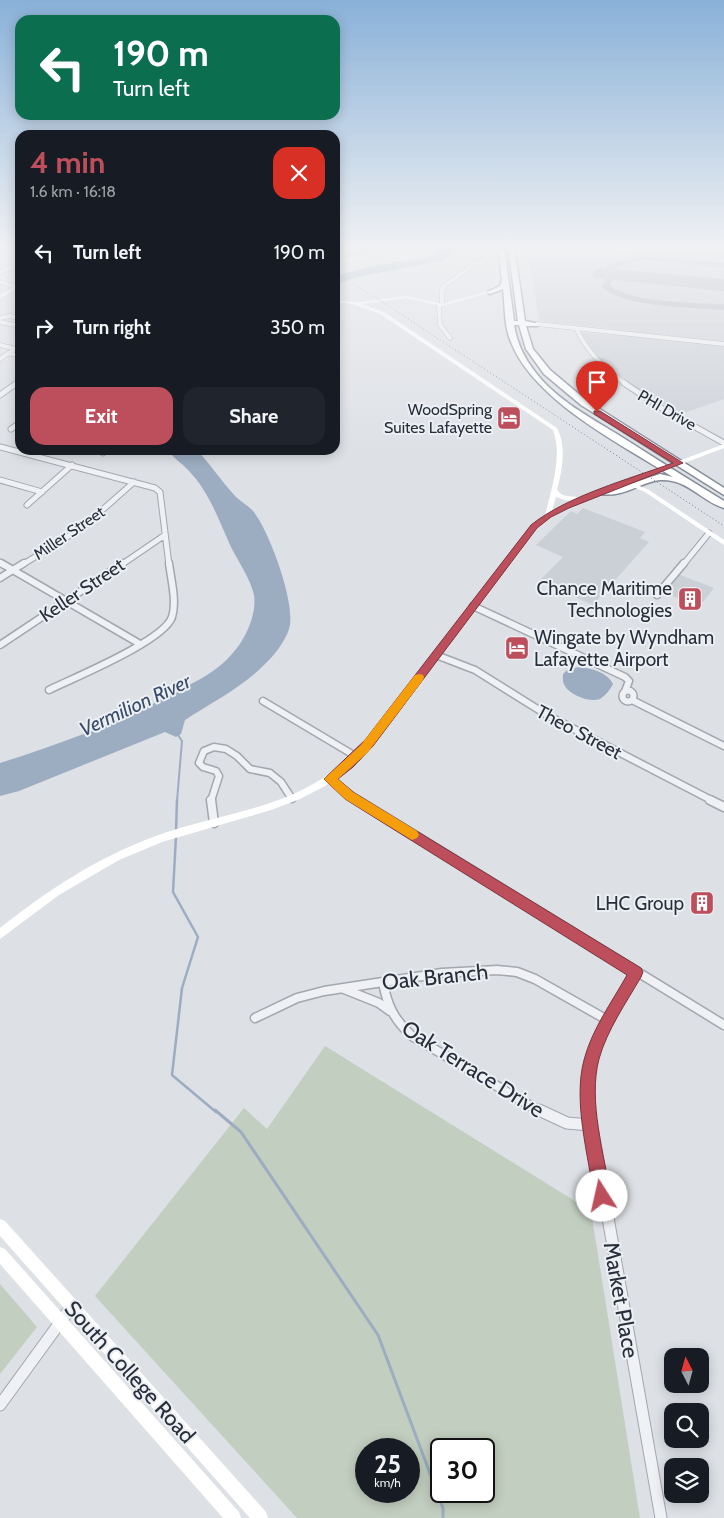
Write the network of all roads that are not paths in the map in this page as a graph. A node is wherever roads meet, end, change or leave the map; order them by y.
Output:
1 (388, 317) edge
2 (440, 317) edge
3 (510, 317) joint
4 (521, 317) edge
5 (525, 317) edge
6 (0, 320) edge
7 (522, 321) junction
8 (15, 324) edge
9 (537, 324) junction
10 (576, 328) junction
11 (450, 338) dead end
12 (724, 344) edge
13 (0, 345) edge
14 (15, 348) edge
15 (15, 350) edge
16 (8, 353) junction
17 (15, 355) edge
18 (0, 359) edge
19 (15, 384) edge
20 (0, 395) edge
21 (15, 426) edge
22 (11, 429) dead end
23 (724, 442) edge
24 (625, 443) junction
25 (724, 446) edge
26 (0, 447) edge
27 (15, 451) edge
28 (32, 455) edge
29 (72, 465) junction
30 (672, 466) junction
31 (649, 474) junction
32 (0, 480) edge
33 (134, 482) junction
34 (692, 485) junction
35 (642, 487) junction
36 (555, 491) junction
37 (42, 492) junction
38 (604, 492) junction
39 (724, 493) edge
40 (586, 499) junction
41 (27, 505) dead end
42 (724, 505) edge
43 (548, 516) junction
44 (709, 533) junction
45 (165, 535) junction
46 (724, 543) edge
47 (0, 563) edge
48 (13, 570) junction
49 (0, 578) edge
50 (657, 596) dead end
51 (66, 601) junction
52 (473, 606) junction
53 (140, 644) junction
54 (0, 645) edge
55 (436, 655) junction
56 (49, 690) dead end
57 (263, 701) dead end
58 (724, 746) edge
59 (357, 756) junction
60 (330, 779) junction
61 (292, 799) junction
62 (724, 807) edge
63 (214, 823) junction
64 (0, 934) edge
65 (636, 972) junction
66 (383, 982) junction
67 (342, 989) junction
68 (390, 1011) junction
69 (255, 1018) dead end
70 (608, 1021) junction
71 (724, 1025) edge
72 (590, 1125) junction
73 (0, 1226) edge
74 (0, 1254) edge
75 (72, 1306) junction
76 (61, 1324) junction
77 (0, 1404) edge
78 (233, 1518) edge
79 (260, 1518) edge
80 (661, 1518) edge

1 - 36 street
2 - 11 street
3 - 7 highway
3 - 24 highway
4 - 7 highway
5 - 9 highway
6 - 8 street
7 - 9 highway
7 - 30 highway
9 - 10 street
10 - 12 street
10 - 23 street, PHI Drive
13 - 14 street
15 - 16 street
16 - 17 street
16 - 18 street
19 - 20 street
21 - 22 street
24 - 30 highway
24 - 31 highway
25 - 30 main road
26 - 27 street
28 - 29 street
29 - 33 street
29 - 37 street
30 - 31 street
30 - 34 highway
30 - 39 highway
31 - 38 street
32 - 37 street
33 - 45 street
33 - 48 street, Miller Street
34 - 35 highway
34 - 42 highway
35 - 38 highway
35 - 44 street
36 - 40 street
36 - 43 street
37 - 41 street
38 - 40 street
40 - 43 street
43 - 52 street
44 - 46 street
44 - 50 street
45 - 51 street, Keller Street
45 - 53 street
47 - 48 street
48 - 49 street, Miller Street
48 - 51 street
51 - 53 street
51 - 54 street, Keller Street
52 - 55 street
52 - 58 street
53 - 56 street
55 - 59 street
55 - 62 street, Theo Street
57 - 59 street
59 - 60 street
60 - 61 street
60 - 65 street
61 - 63 street
61 - 63 street
63 - 64 street
65 - 70 street, Market Place
65 - 71 street
66 - 67 street, Oak Branch
66 - 68 street, Oak Terrace Drive
66 - 70 street, Oak Branch
67 - 68 street
67 - 69 street, Oak Branch
68 - 72 street, Oak Terrace Drive
70 - 72 street, Market Place
72 - 80 street, Market Place
73 - 75 street, South College Road
74 - 76 street, South College Road
75 - 76 street
75 - 79 street, South College Road
76 - 77 street
76 - 78 street, South College Road

